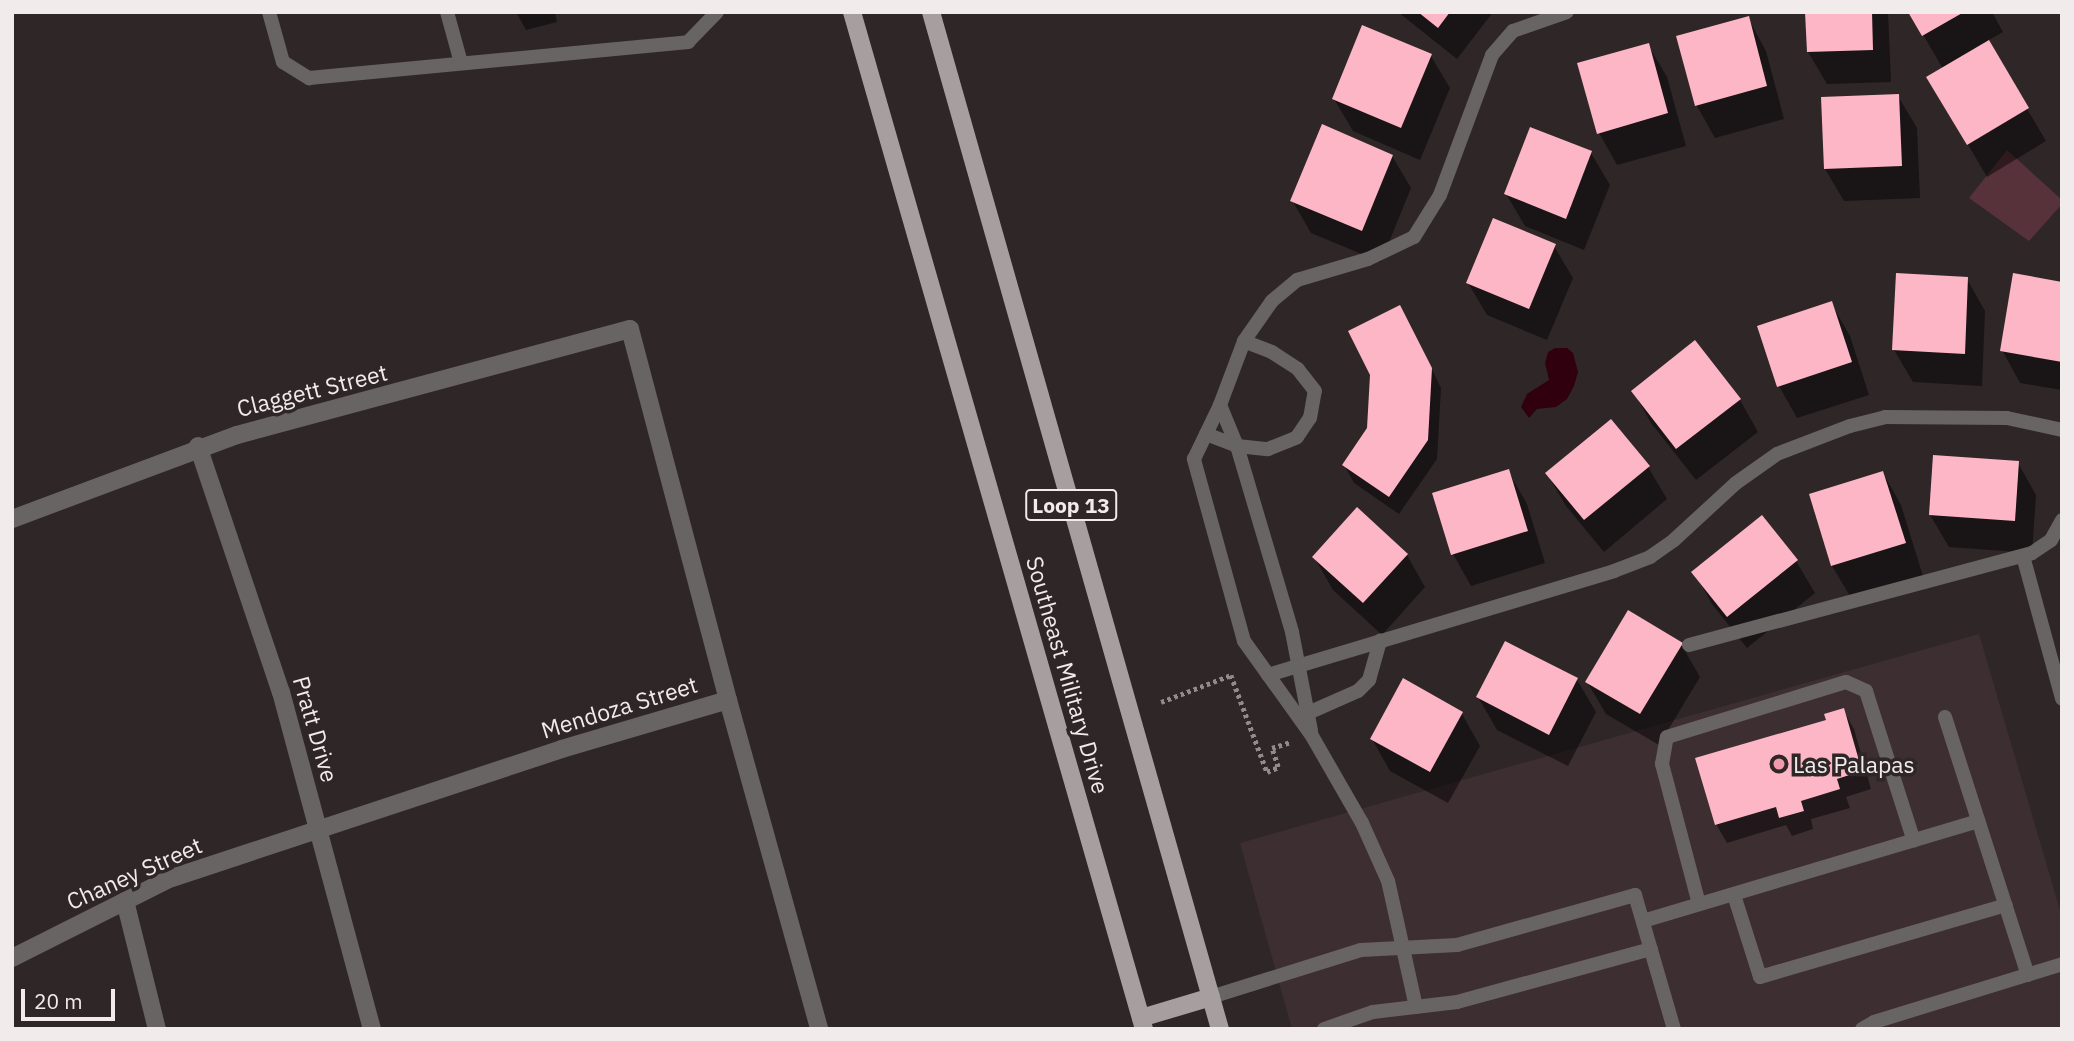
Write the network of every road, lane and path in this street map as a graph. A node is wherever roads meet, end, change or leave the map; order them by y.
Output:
1 (269, 12) edge
2 (447, 12) edge
3 (717, 12) edge
4 (852, 12) edge
5 (931, 12) edge
6 (1567, 12) edge
7 (461, 63) junction
8 (630, 329) joint
9 (1244, 341) junction
10 (1220, 405) junction
11 (2062, 430) edge
12 (1206, 434) junction
13 (198, 446) junction
14 (1237, 446) junction
15 (12, 519) edge
16 (2062, 520) edge
17 (2023, 556) junction
18 (1380, 641) junction
19 (1689, 645) dead end
20 (1298, 663) junction
21 (1268, 674) junction
22 (2062, 699) edge
23 (728, 700) junction
24 (1161, 702) dead end
25 (1303, 716) junction
26 (1945, 717) dead end
27 (1312, 736) junction
28 (1978, 821) junction
29 (319, 829) junction
30 (1914, 841) junction
31 (1734, 895) junction
32 (125, 901) junction
33 (1699, 904) junction
34 (2006, 905) junction
35 (1643, 921) junction
36 (1401, 948) junction
37 (1651, 949) junction
38 (12, 958) edge
39 (2062, 964) edge
40 (2028, 975) junction
41 (1211, 997) junction
42 (1416, 1007) junction
43 (1142, 1023) edge
44 (157, 1029) edge
45 (372, 1029) edge
46 (819, 1029) edge
47 (1220, 1029) edge
48 (1324, 1029) edge
49 (1674, 1029) edge
50 (1862, 1029) edge

1 - 7 lane
2 - 7 lane
3 - 7 lane
4 - 43 main road, Southeast Military Drive / Loop 13
5 - 41 main road, Loop 13
6 - 9 lane
8 - 13 street, Claggett Street
8 - 23 street, Mendoza Street
9 - 10 lane
9 - 14 lane
10 - 12 lane
10 - 14 lane
11 - 18 lane
12 - 14 lane
12 - 21 lane
13 - 15 street, Claggett Street
13 - 29 street, Pratt Drive
14 - 20 lane
16 - 17 lane
17 - 19 lane
17 - 22 lane
18 - 20 lane
18 - 25 lane
20 - 21 lane
20 - 25 lane
21 - 25 lane
23 - 29 street, Mendoza Street
23 - 46 street
24 - 27 path
25 - 27 lane
26 - 28 lane
27 - 36 lane
28 - 30 lane
28 - 34 lane
29 - 32 street, Chaney Street
29 - 45 street, Pratt Drive
30 - 31 lane
30 - 33 lane
31 - 33 lane
31 - 34 lane
32 - 38 street, Chaney Street
32 - 44 street
33 - 35 lane
34 - 40 lane
35 - 36 lane
35 - 37 lane
36 - 41 lane
36 - 42 lane
37 - 42 lane
37 - 49 lane
39 - 40 lane
40 - 50 lane
41 - 43 main road
41 - 47 main road, Loop 13
42 - 48 lane

